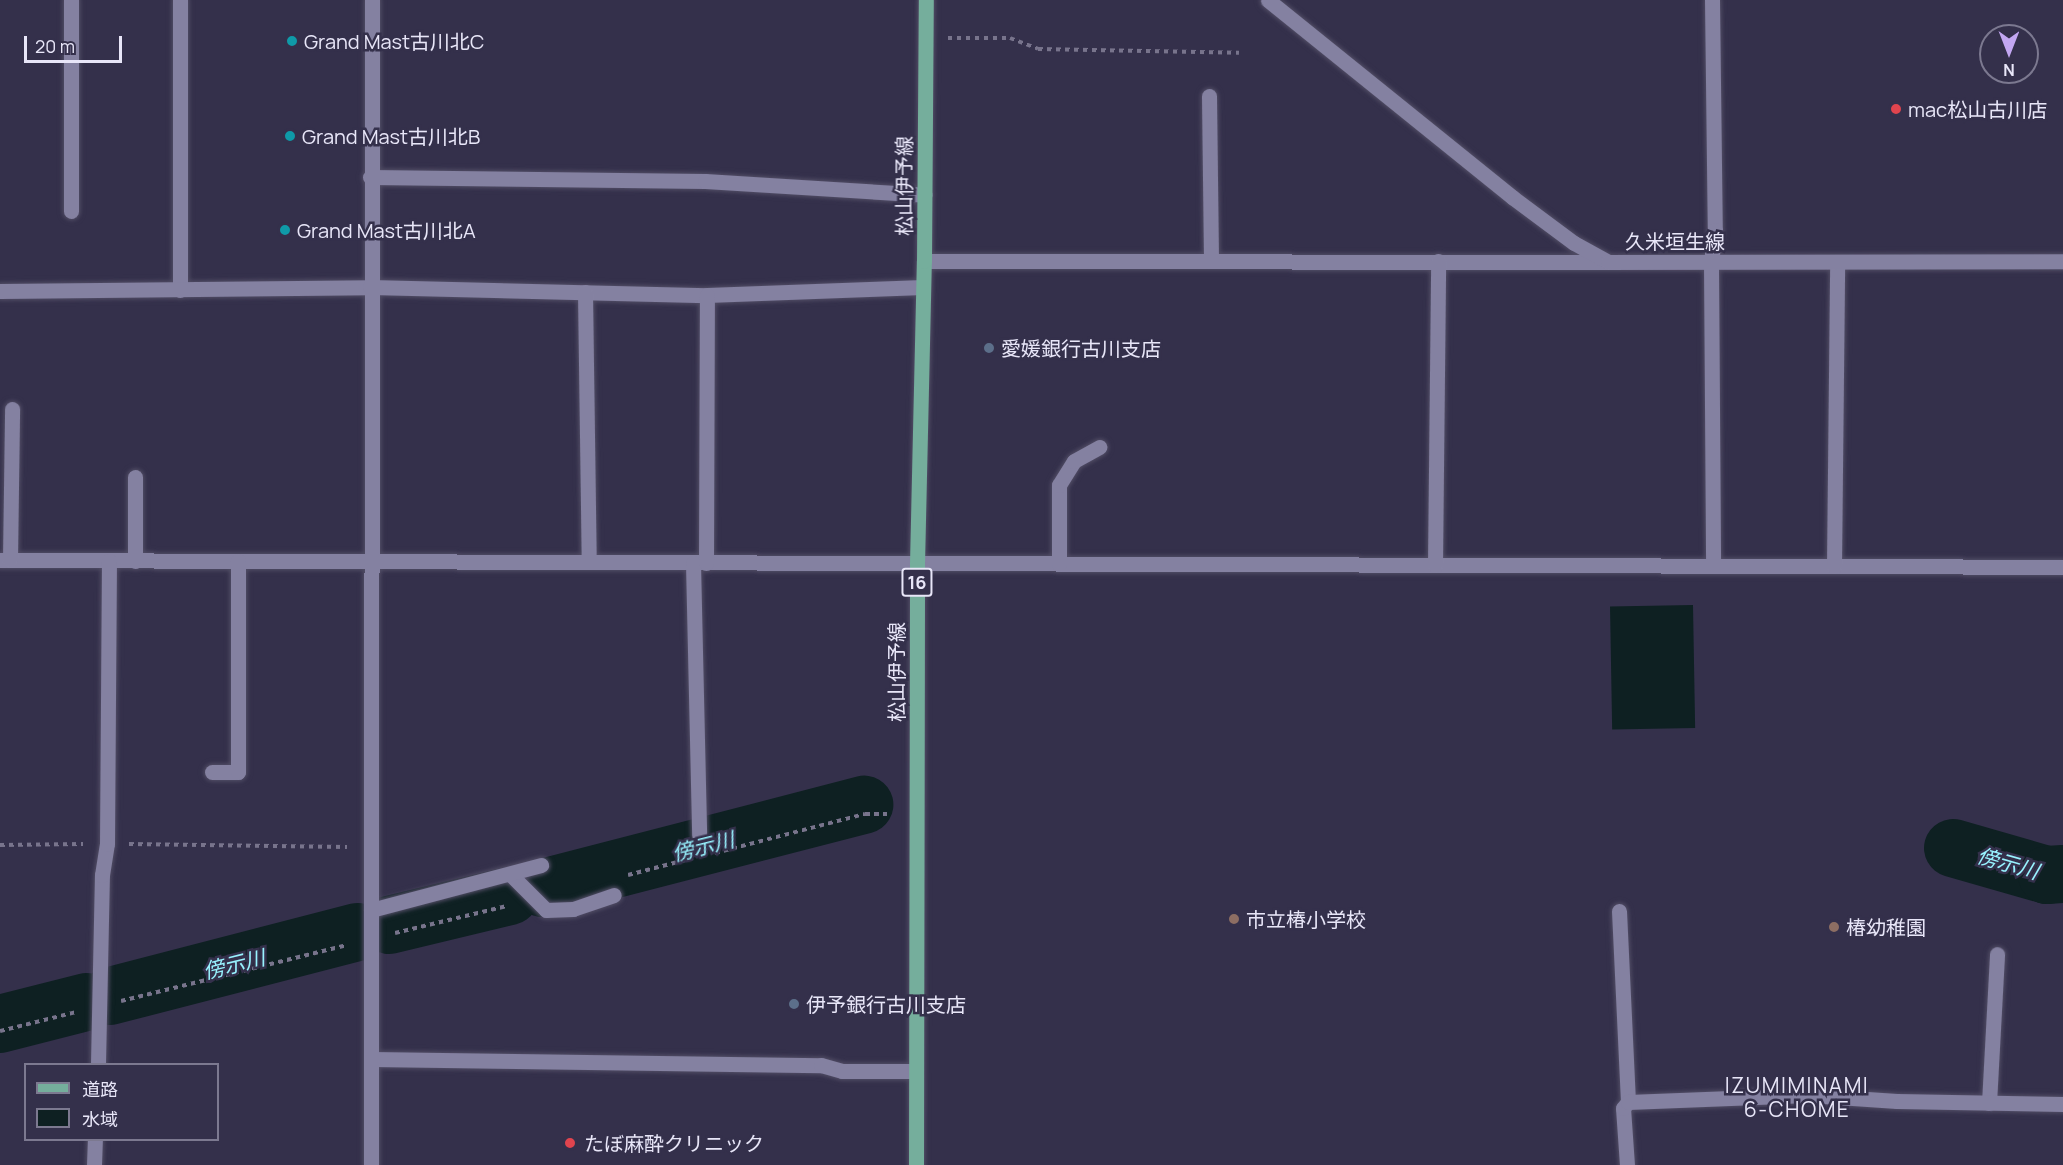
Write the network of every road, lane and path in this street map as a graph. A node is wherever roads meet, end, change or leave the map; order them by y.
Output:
1 (71, 0) edge
2 (180, 0) edge
3 (372, 0) edge
4 (926, 0) edge
5 (1268, 0) edge
6 (1712, 0) edge
7 (926, 38) junction
8 (1239, 53) dead end
9 (1209, 96) dead end
10 (370, 177) junction
11 (925, 195) junction
12 (71, 212) dead end
13 (1211, 260) junction
14 (924, 261) junction
15 (1438, 261) junction
16 (2063, 261) edge
17 (1608, 262) junction
18 (1711, 262) junction
19 (1838, 262) junction
20 (923, 287) junction
21 (370, 288) junction
22 (180, 290) junction
23 (0, 291) edge
24 (585, 292) junction
25 (707, 295) junction
26 (12, 409) dead end
27 (1099, 447) dead end
28 (135, 477) dead end
29 (5, 560) edge
30 (109, 561) junction
31 (135, 561) junction
32 (238, 561) junction
33 (371, 562) junction
34 (589, 562) junction
35 (700, 563) junction
36 (917, 564) junction
37 (1059, 564) junction
38 (1435, 565) junction
39 (1713, 566) junction
40 (1834, 566) junction
41 (2063, 567) edge
42 (212, 772) dead end
43 (917, 814) junction
44 (699, 835) dead end
45 (107, 844) junction
46 (0, 845) edge
47 (371, 847) junction
48 (706, 855) dead end
49 (694, 858) dead end
50 (541, 865) dead end
51 (510, 874) junction
52 (626, 876) dead end
53 (614, 895) dead end
54 (535, 899) junction
55 (371, 910) junction
56 (1619, 911) dead end
57 (371, 939) junction
58 (1997, 954) dead end
59 (100, 1006) junction
60 (0, 1031) edge
61 (371, 1059) junction
62 (98, 1063) edge
63 (916, 1071) junction
64 (1628, 1102) junction
65 (1989, 1103) junction
66 (2063, 1104) edge
67 (95, 1141) edge
68 (94, 1165) edge
69 (371, 1165) edge
70 (916, 1165) edge
71 (1627, 1165) edge

1 - 12 street
2 - 22 street
3 - 10 street
4 - 7 main road, 松山伊予線 / 16
5 - 17 street, 久米垣生線
6 - 18 street
7 - 8 path
7 - 11 main road, 松山伊予線 / 16
9 - 13 street
10 - 11 street
10 - 21 street
11 - 14 main road, 松山伊予線 / 16
13 - 14 street
13 - 15 street
14 - 20 main road, 松山伊予線 / 16
15 - 17 street
15 - 38 street
16 - 19 street, 久米垣生線
17 - 18 street, 久米垣生線
18 - 19 street, 久米垣生線
18 - 39 street
19 - 40 street
20 - 25 street
20 - 36 main road, 松山伊予線 / 16
21 - 22 street
21 - 24 street
21 - 33 street
22 - 23 street
24 - 25 street
24 - 34 street
25 - 35 street
26 - 29 street
27 - 37 street
28 - 31 street
29 - 30 street
30 - 31 street
30 - 45 street
31 - 32 street
32 - 33 street
32 - 42 street
33 - 34 street
33 - 47 street
34 - 35 street
35 - 36 street
35 - 44 street
36 - 37 street
36 - 43 main road, 松山伊予線 / 16
37 - 38 street
38 - 39 street
39 - 40 street
40 - 41 street
43 - 48 path
43 - 63 main road, 松山伊予線 / 16
45 - 46 path
45 - 47 path
45 - 59 street
47 - 55 street
49 - 52 path
50 - 51 street
51 - 54 street
51 - 55 street
53 - 54 street
54 - 57 path
55 - 57 street
56 - 64 street
57 - 59 path
57 - 61 street
58 - 65 street
59 - 60 path
59 - 62 street
61 - 63 street
61 - 69 street
63 - 70 main road, 松山伊予線 / 16
64 - 65 street
64 - 71 street
65 - 66 street
67 - 68 street

